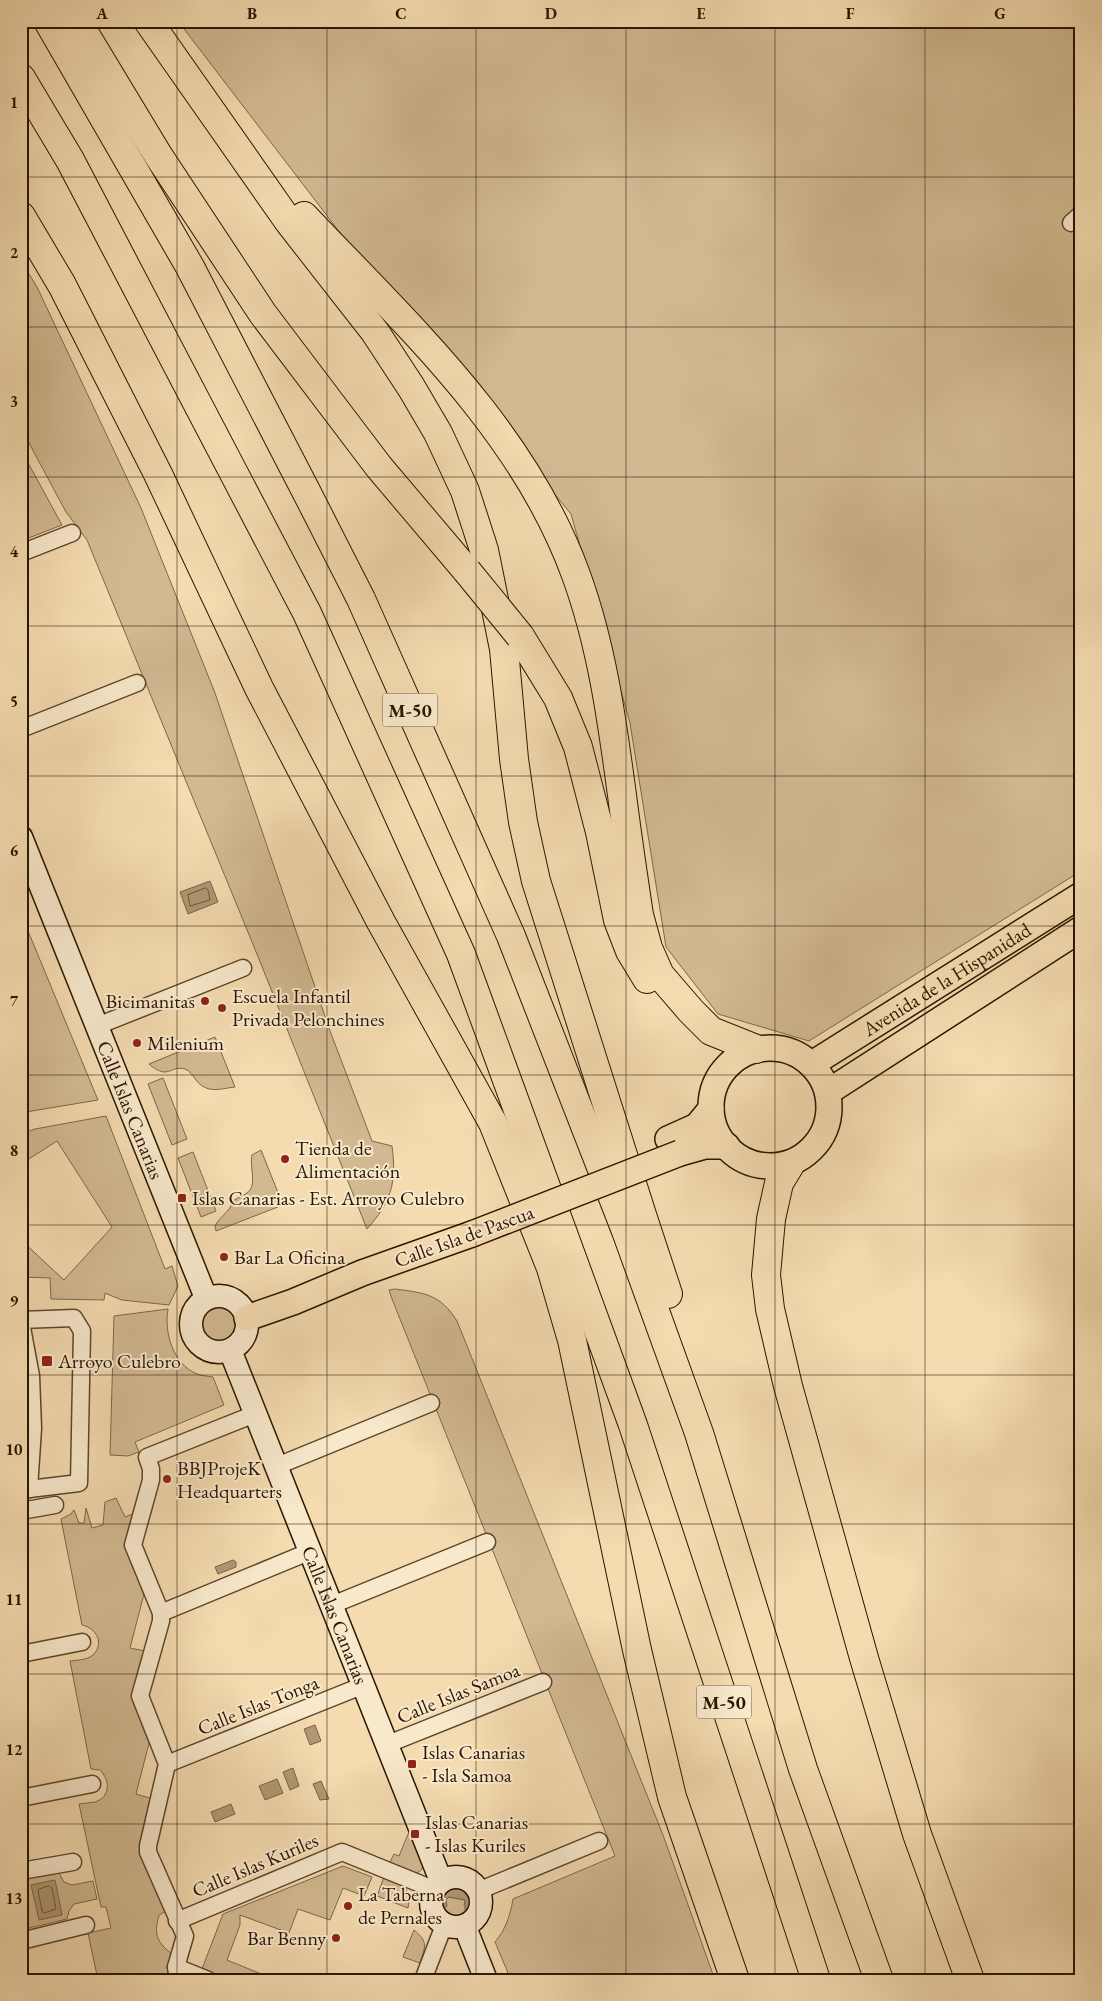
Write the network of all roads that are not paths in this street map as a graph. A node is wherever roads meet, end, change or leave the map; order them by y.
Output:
1 (48, 21) edge
2 (77, 21) edge
3 (148, 21) edge
4 (21, 78) edge
5 (194, 85) junction
6 (21, 216) edge
7 (72, 533) dead end
8 (21, 553) edge
9 (137, 683) dead end
10 (21, 730) edge
11 (21, 837) edge
12 (1081, 895) edge
13 (1081, 929) edge
14 (243, 968) dead end
15 (97, 1026) junction
16 (711, 1031) junction
17 (756, 1049) junction
18 (812, 1064) junction
19 (828, 1092) junction
20 (711, 1109) junction
21 (674, 1146) junction
22 (727, 1146) junction
23 (790, 1165) junction
24 (206, 1298) junction
25 (245, 1314) junction
26 (21, 1321) edge
27 (230, 1350) junction
28 (430, 1403) dead end
29 (256, 1414) junction
30 (699, 1433) junction
31 (277, 1466) junction
32 (25, 1490) edge
33 (56, 1505) dead end
34 (25, 1510) edge
35 (487, 1542) dead end
36 (311, 1550) junction
37 (332, 1605) junction
38 (161, 1613) junction
39 (82, 1642) dead end
40 (21, 1654) edge
41 (543, 1682) dead end
42 (364, 1685) junction
43 (388, 1744) junction
44 (167, 1764) junction
45 (92, 1784) dead end
46 (21, 1798) edge
47 (599, 1842) dead end
48 (73, 1862) dead end
49 (21, 1871) edge
50 (437, 1885) junction
51 (478, 1891) junction
52 (177, 1921) junction
53 (86, 1925) dead end
54 (454, 1926) junction
55 (21, 1940) edge
56 (177, 1973) edge
57 (208, 1980) edge
58 (423, 1980) edge
59 (486, 1980) edge
60 (735, 1980) edge
61 (816, 1980) edge
62 (879, 1980) edge
63 (970, 1980) edge

1 - 30 highway, M-50
2 - 16 highway, bridge
3 - 5 highway
4 - 61 highway, M-50
5 - 16 highway
5 - 30 highway
6 - 60 highway
7 - 8 street
9 - 10 street
11 - 15 street, Calle Islas Canarias
12 - 18 main road, Avenida de la Hispanidad
13 - 19 main road, Avenida de la Hispanidad
14 - 15 street
15 - 24 street, Calle Islas Canarias
16 - 17 highway
17 - 18 main road
17 - 20 main road
18 - 19 main road
19 - 23 main road
20 - 21 main road
20 - 22 main road
21 - 22 main road
21 - 25 main road, Calle Isla de Pascua, bridge
22 - 23 main road
23 - 63 highway
24 - 25 street
24 - 27 street
25 - 27 street
26 - 32 street
26 - 32 street
27 - 29 street, Calle Islas Canarias
28 - 31 street
29 - 31 street, Calle Islas Canarias
29 - 38 street
30 - 62 highway, M-50
31 - 36 street, Calle Islas Canarias
32 - 34 street
33 - 34 street
35 - 37 street
36 - 37 street, Calle Islas Canarias
36 - 38 street
37 - 42 street, Calle Islas Canarias
38 - 44 street
39 - 40 street
41 - 43 street, Calle Islas Samoa
42 - 43 street, Calle Islas Canarias
42 - 44 street, Calle Islas Tonga
43 - 50 street, Calle Islas Canarias
44 - 52 street
45 - 46 street
47 - 51 street
48 - 49 street
50 - 51 street
50 - 52 street, Calle Islas Kuriles
50 - 54 street
51 - 54 street
52 - 56 street
53 - 55 street
54 - 58 street
54 - 59 street
56 - 57 street

